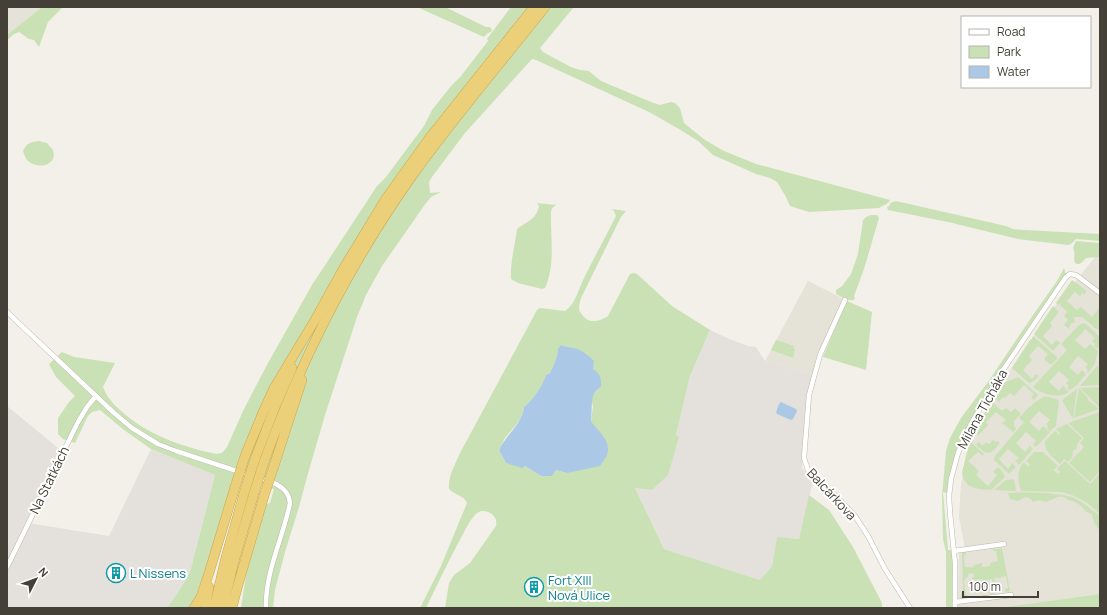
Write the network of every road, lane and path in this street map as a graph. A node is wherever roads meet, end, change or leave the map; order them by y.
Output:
1 (534, 7) edge
2 (545, 7) edge
3 (1100, 293) edge
4 (845, 300) dead end
5 (7, 312) edge
6 (315, 320) junction
7 (318, 333) junction
8 (96, 396) junction
9 (260, 461) junction
10 (250, 492) junction
11 (220, 540) junction
12 (1004, 544) dead end
13 (250, 545) junction
14 (954, 551) junction
15 (7, 566) edge
16 (1011, 595) dead end
17 (955, 602) junction
18 (194, 608) edge
19 (205, 608) edge
20 (214, 608) edge
21 (223, 608) edge
22 (232, 608) edge
23 (238, 608) edge
24 (266, 608) edge
25 (910, 608) edge
26 (955, 608) edge

1 - 6 highway
2 - 7 highway
3 - 14 street, Milana Ticháka
4 - 25 street, Balcárkova
5 - 8 street
6 - 9 highway
6 - 11 highway, bridge
7 - 9 highway
7 - 13 highway, bridge
8 - 15 street, Na Statkách
8 - 24 street
9 - 10 highway, bridge
10 - 20 highway
10 - 21 highway
11 - 18 highway
11 - 19 highway
12 - 14 street
13 - 22 highway
13 - 23 highway
14 - 17 street, Milana Ticháka
16 - 17 street
17 - 26 street, Milana Ticháka

